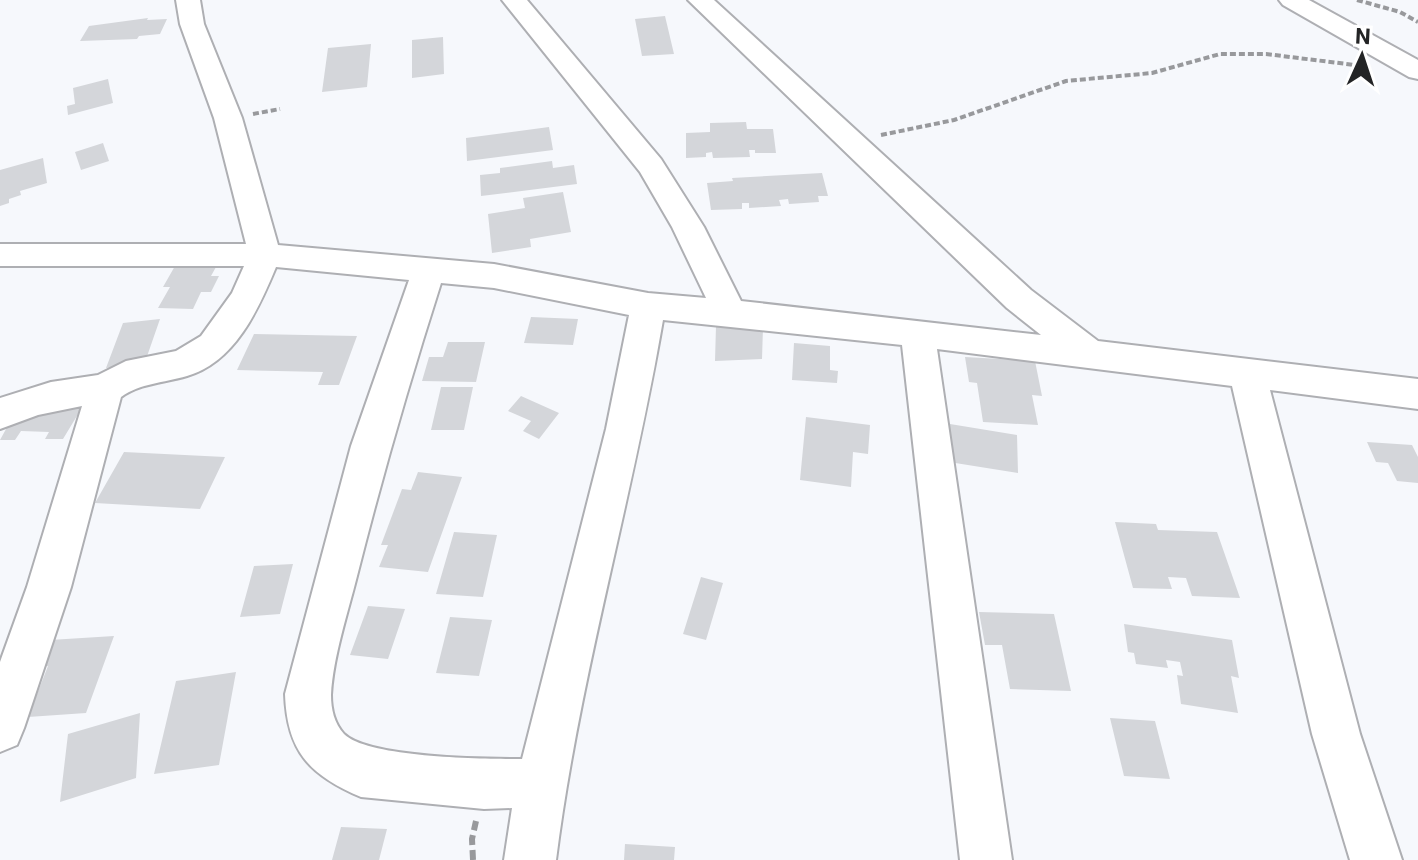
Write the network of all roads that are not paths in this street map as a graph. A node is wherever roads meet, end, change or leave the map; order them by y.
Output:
1 (188, 0) edge
2 (514, 0) edge
3 (700, 0) edge
4 (1291, 0) edge
5 (1407, 65) edge
6 (0, 255) edge
7 (265, 255) junction
8 (428, 271) junction
9 (648, 306) junction
10 (730, 313) junction
11 (918, 335) junction
12 (1088, 353) junction
13 (1247, 373) junction
14 (105, 389) junction
15 (1418, 394) edge
16 (0, 414) edge
17 (0, 728) edge
18 (541, 783) junction
19 (530, 860) edge
20 (986, 860) edge
21 (1376, 860) edge

1 - 7 street
2 - 10 street
3 - 12 street
4 - 5 street
6 - 7 street
7 - 8 street
7 - 14 street
8 - 9 street
8 - 18 street
9 - 10 street
9 - 18 street
10 - 11 street
11 - 12 street
11 - 20 street
12 - 13 street
13 - 15 street
13 - 21 street
14 - 16 street
14 - 17 street
18 - 19 street

